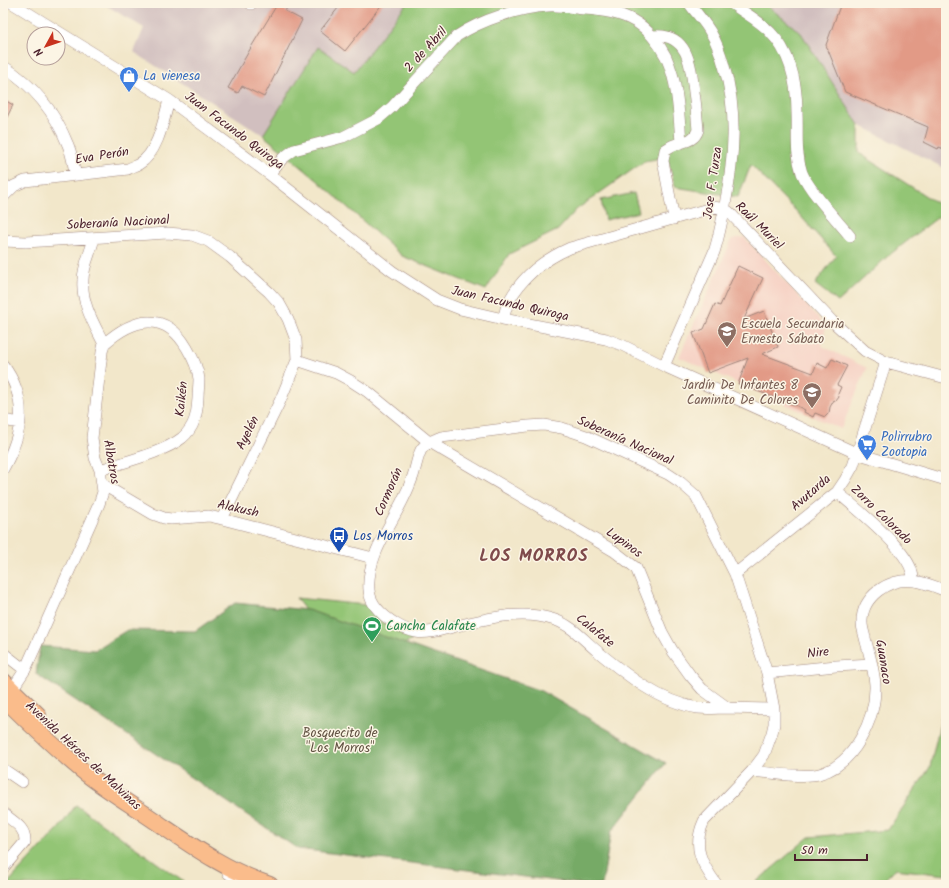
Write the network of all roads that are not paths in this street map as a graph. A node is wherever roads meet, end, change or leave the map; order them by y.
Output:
1 (12, 3) edge
2 (689, 3) edge
3 (731, 3) edge
4 (652, 36) junction
5 (3, 66) edge
6 (169, 100) junction
7 (681, 143) junction
8 (269, 174) junction
9 (76, 175) junction
10 (5, 190) edge
11 (724, 209) junction
12 (674, 219) junction
13 (850, 236) dead end
14 (94, 238) junction
15 (3, 241) edge
16 (503, 319) junction
17 (104, 344) junction
18 (297, 360) junction
19 (886, 362) junction
20 (3, 364) edge
21 (664, 366) junction
22 (946, 378) edge
23 (3, 420) edge
24 (20, 423) junction
25 (429, 442) junction
26 (856, 453) junction
27 (3, 469) edge
28 (100, 470) junction
29 (946, 480) edge
30 (102, 484) junction
31 (837, 492) junction
32 (222, 519) junction
33 (373, 558) junction
34 (735, 574) junction
35 (914, 581) junction
36 (946, 591) edge
37 (372, 602) joint
38 (3, 653) edge
39 (872, 664) junction
40 (25, 670) junction
41 (767, 673) junction
42 (6, 692) edge
43 (728, 708) junction
44 (774, 709) junction
45 (3, 769) edge
46 (752, 771) junction
47 (22, 782) dead end
48 (3, 813) edge
49 (201, 852) junction
50 (3, 868) edge
51 (244, 885) edge
52 (270, 885) edge
53 (716, 885) edge

1 - 6 street, Juan Facundo Quiroga
2 - 11 street, Jose F. Turza
3 - 13 street
4 - 7 street, 2 de Abril
4 - 7 street
4 - 8 street, 2 de Abril
5 - 9 street
6 - 8 street, Juan Facundo Quiroga
6 - 9 street, Eva Perón
7 - 12 street
8 - 16 street, Juan Facundo Quiroga
9 - 10 street, Eva Perón
11 - 12 street, Raúl Muriel
11 - 19 street, Raúl Muriel
11 - 21 street, Jose F. Turza
12 - 16 street, Raúl Muriel
14 - 15 street, Soberanía Nacional
14 - 17 street
14 - 18 street, Soberanía Nacional
16 - 21 street, Juan Facundo Quiroga
17 - 28 street, Albatros
17 - 28 street, Kaikén
18 - 25 street
18 - 32 street, Ayelén
19 - 22 street, Raúl Muriel
19 - 26 street, Avutarda
20 - 24 street
21 - 26 street, Juan Facundo Quiroga
23 - 24 street
24 - 27 street
25 - 33 street, Cormorán
25 - 34 street, Soberanía Nacional
25 - 43 street, Lupinos
26 - 29 street, Juan Facundo Quiroga
26 - 31 street, Avutarda
28 - 30 street, Albatros
30 - 32 street, Alakush
30 - 40 street, Albatros
31 - 34 street, Avutarda
31 - 35 street, Zorro Colorado
32 - 33 street, Alakush
33 - 37 street, Cormorán
34 - 41 street, Soberanía Nacional
35 - 36 street, Guanaco
35 - 39 street, Guanaco
37 - 43 street, Calafate
38 - 40 street
39 - 41 street, Nire
39 - 46 street, Guanaco
40 - 42 street, Albatros
41 - 44 street, Soberanía Nacional
42 - 49 highway, Avenida Héroes de Malvinas
43 - 44 street
44 - 46 street, Soberanía Nacional
45 - 47 street
46 - 53 street, Soberanía Nacional
48 - 50 street
49 - 51 street
49 - 52 highway, Avenida Héroes de Malvinas

